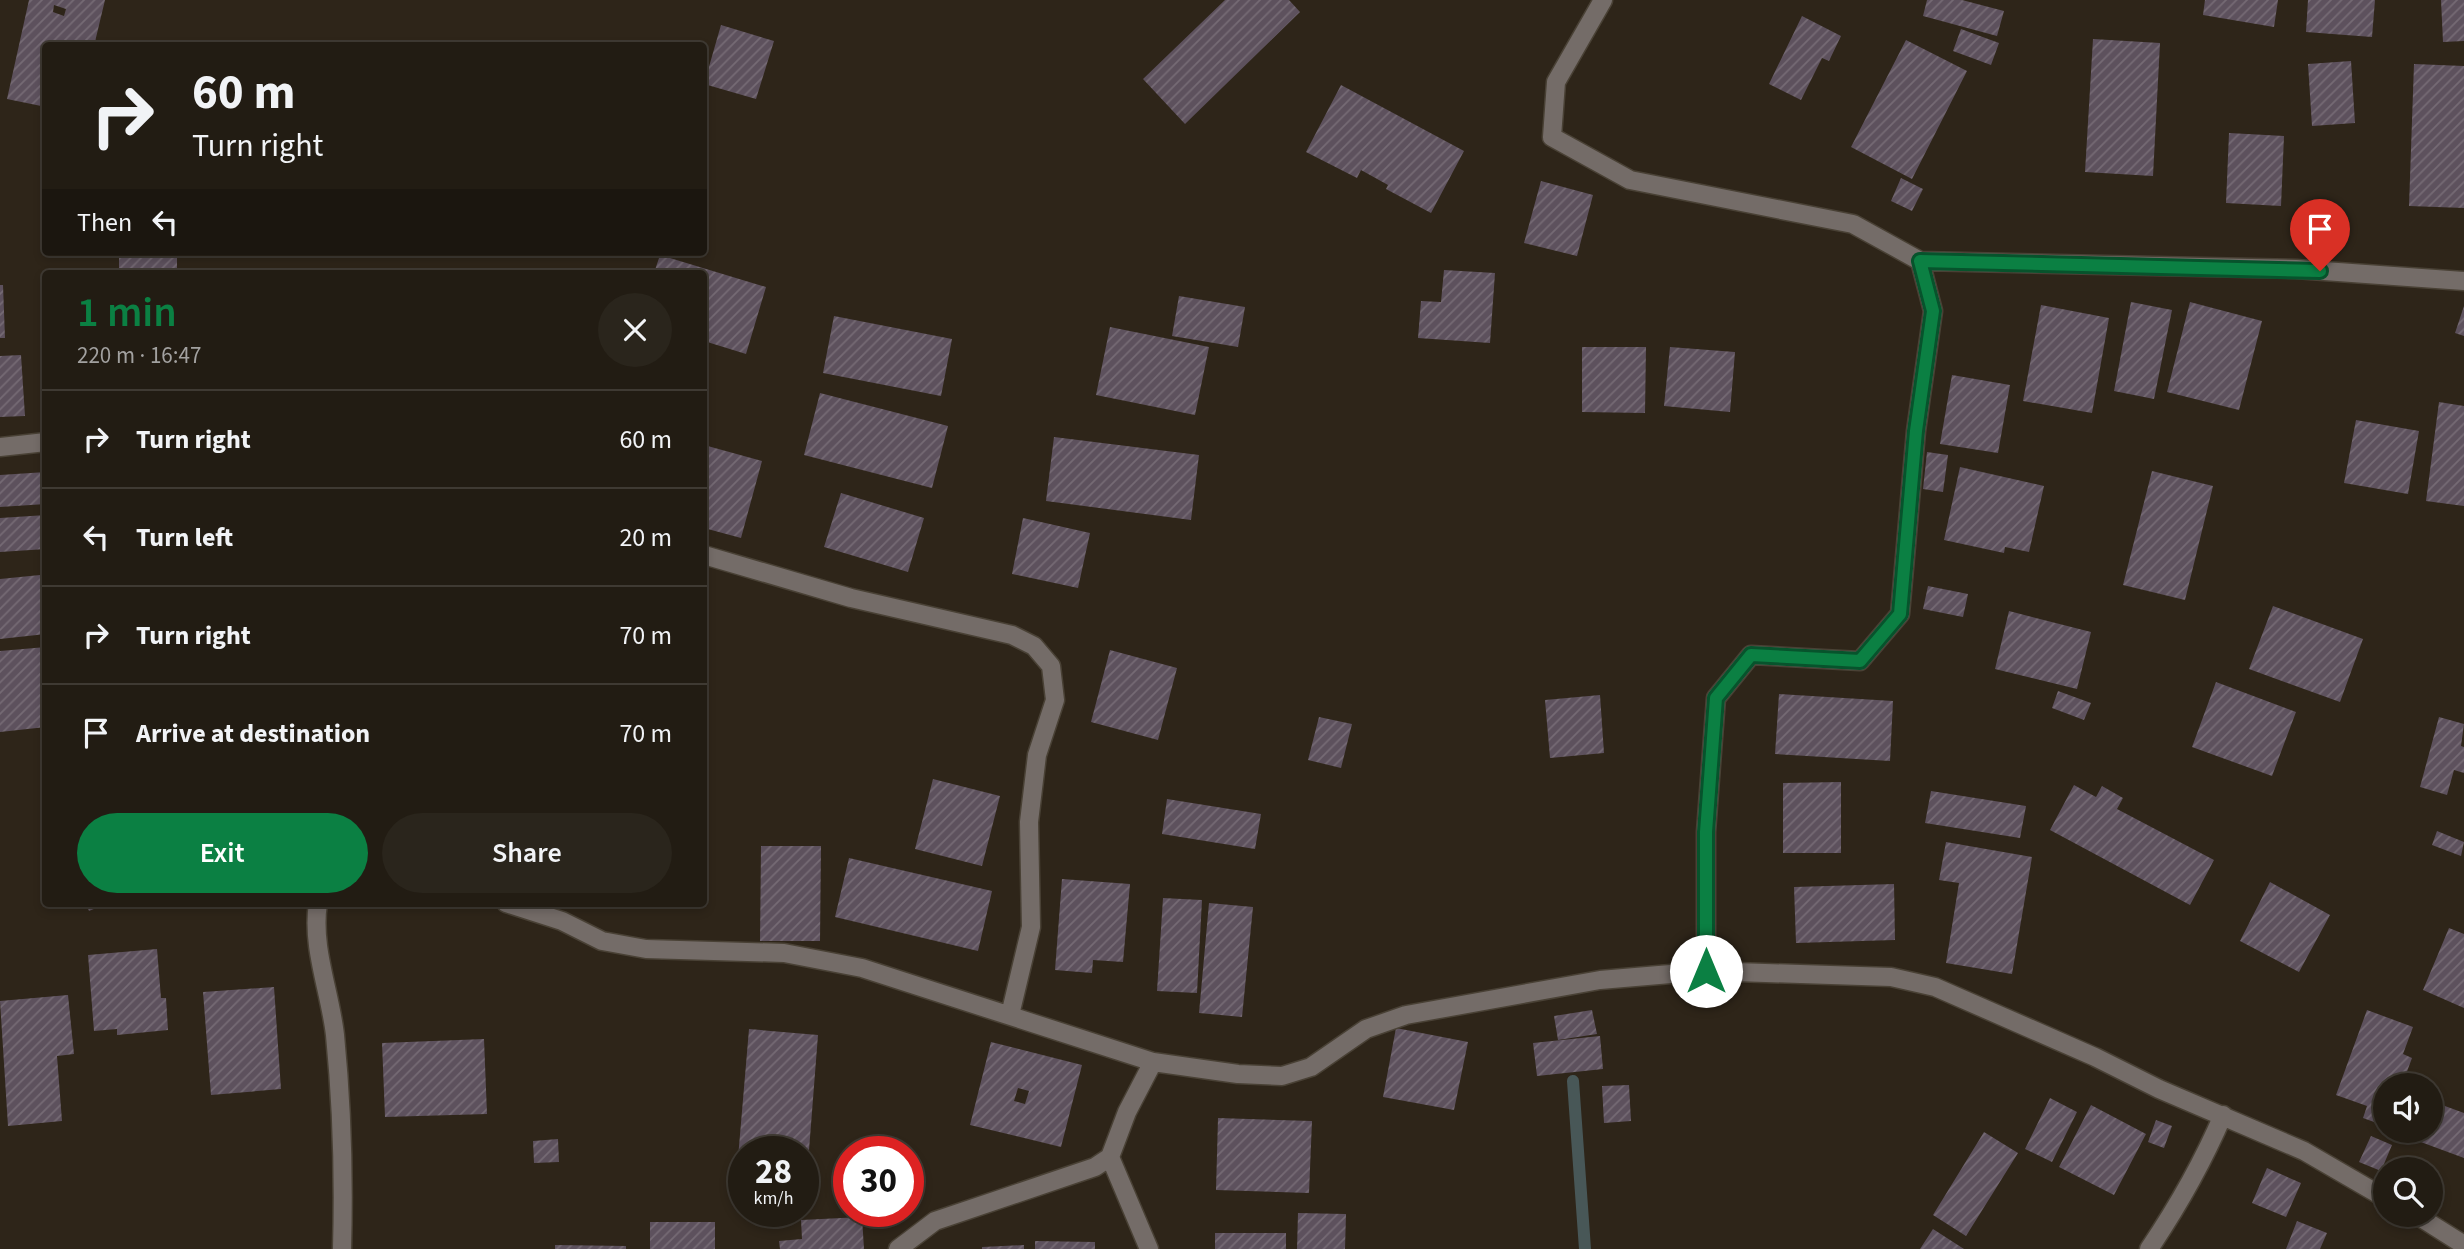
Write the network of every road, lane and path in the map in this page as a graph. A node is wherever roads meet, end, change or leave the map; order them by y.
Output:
1 (1603, 0) edge
2 (1920, 261) junction
3 (2464, 281) edge
4 (42, 442) edge
5 (0, 447) edge
6 (707, 556) edge
7 (317, 907) edge
8 (519, 907) edge
9 (1706, 971) junction
10 (1010, 1015) junction
11 (1153, 1062) junction
12 (2223, 1115) junction
13 (1110, 1157) junction
14 (2373, 1191) edge
15 (2436, 1227) edge
16 (2464, 1245) edge
17 (342, 1249) edge
18 (898, 1249) edge
19 (1149, 1249) edge
20 (2148, 1249) edge

1 - 2 street
2 - 3 street
2 - 9 street
4 - 5 street
6 - 10 street
7 - 17 street
8 - 10 street
9 - 11 street
9 - 12 street
10 - 11 street
11 - 13 street
12 - 14 street
12 - 20 street
13 - 18 street
13 - 19 street
15 - 16 street

